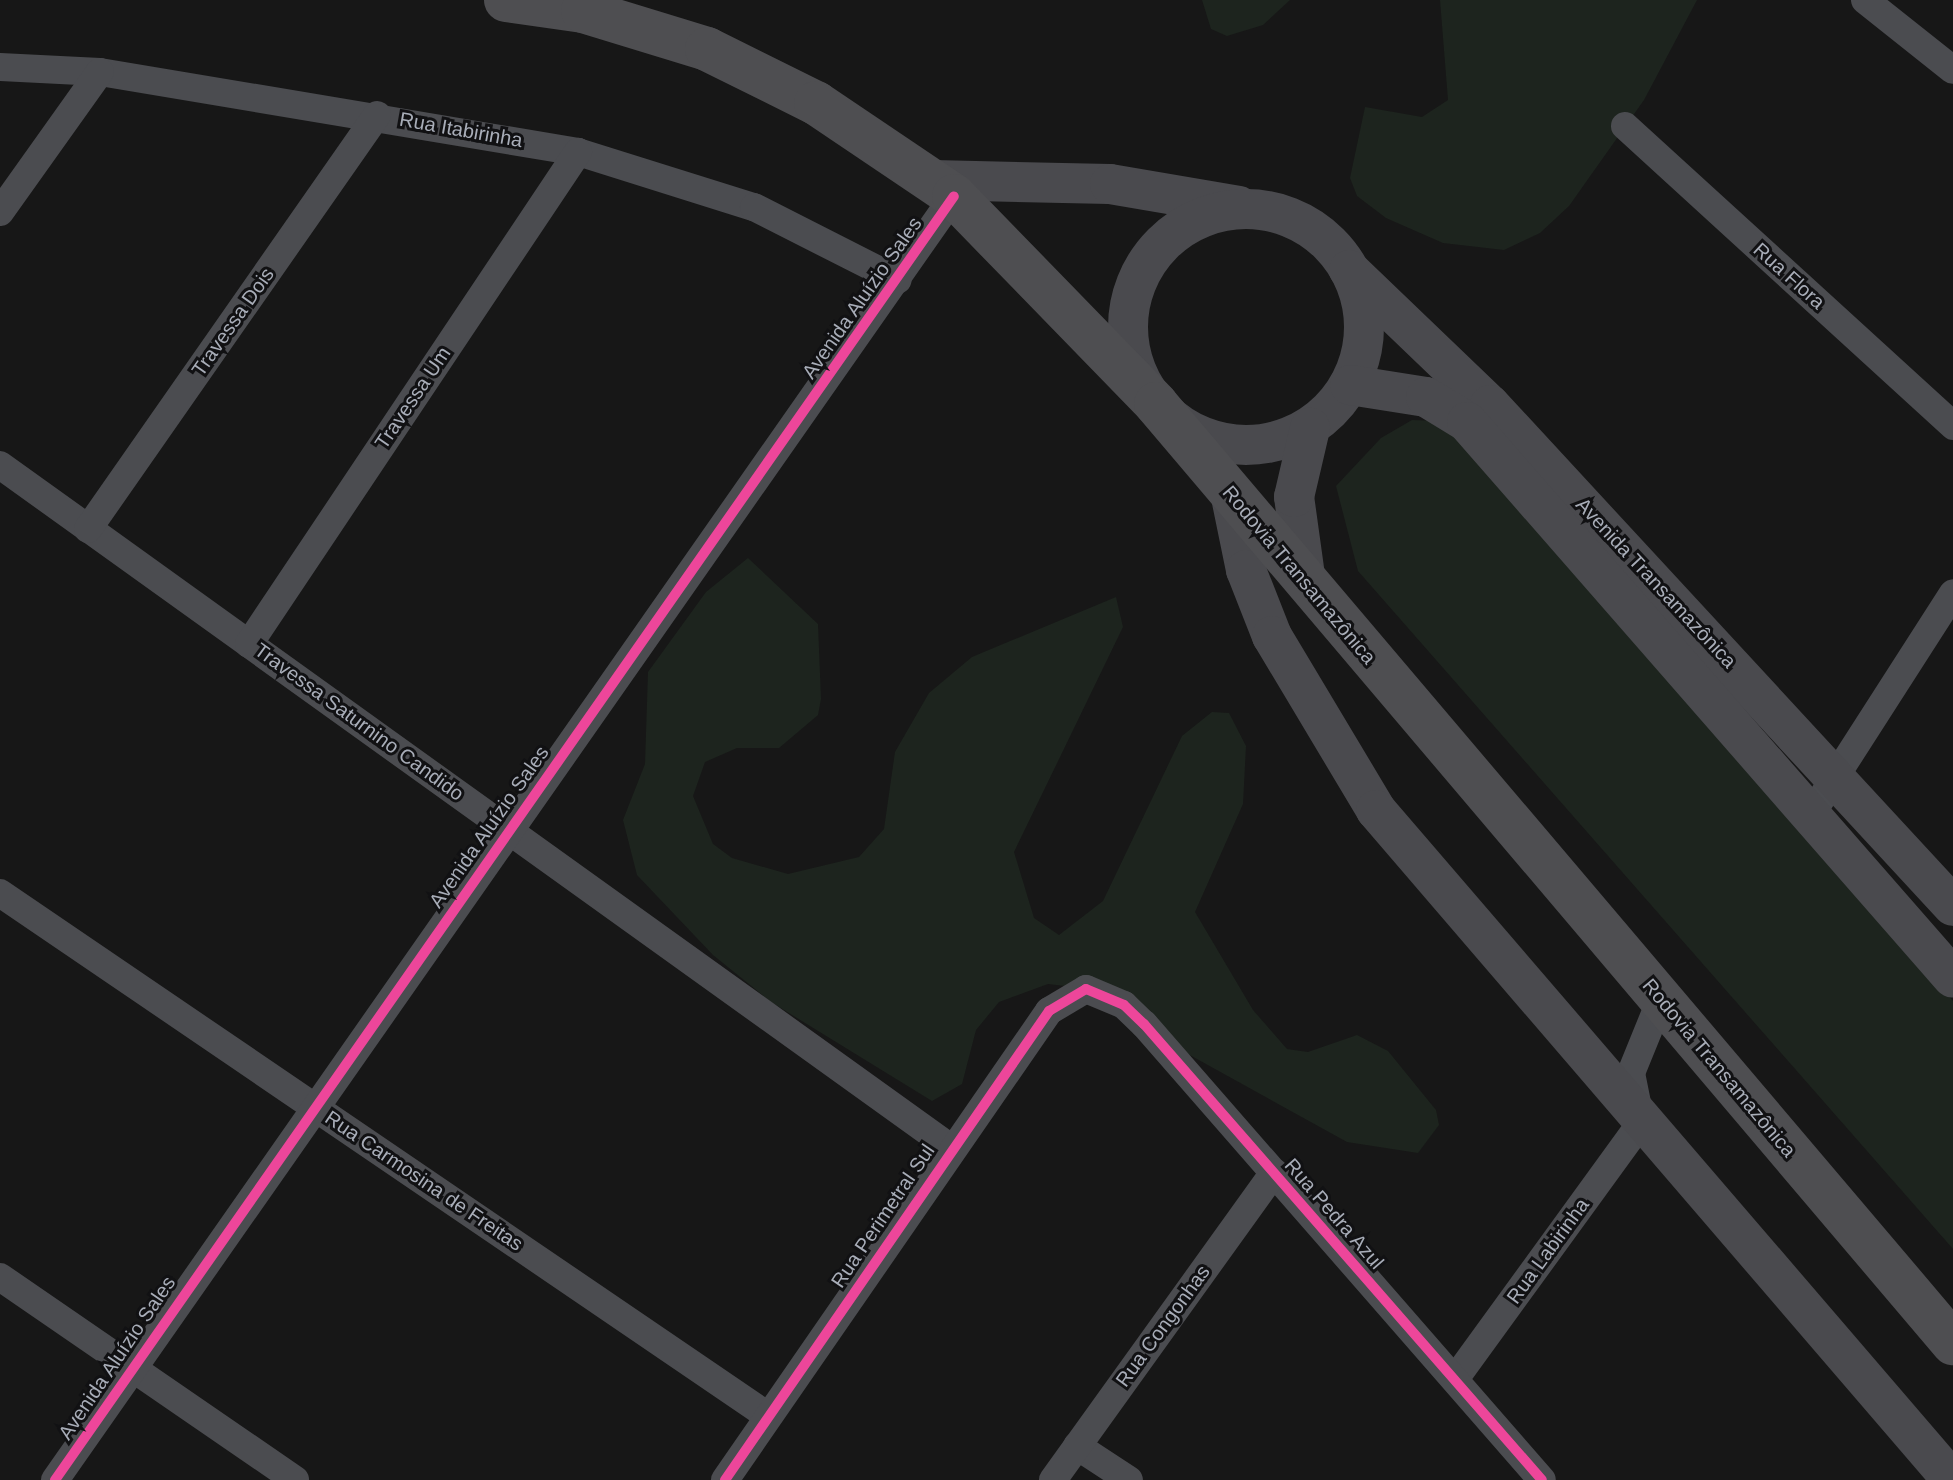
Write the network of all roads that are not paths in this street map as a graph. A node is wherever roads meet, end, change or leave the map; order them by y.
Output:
1 (506, 0) edge
2 (1865, 0) edge
3 (0, 67) edge
4 (1953, 70) edge
5 (100, 72) junction
6 (377, 115) junction
7 (1625, 126) dead end
8 (578, 152) junction
9 (944, 188) junction
10 (1251, 208) junction
11 (0, 212) edge
12 (1349, 270) junction
13 (898, 280) junction
14 (1350, 385) junction
15 (1156, 404) junction
16 (1953, 426) edge
17 (1310, 428) junction
18 (0, 465) edge
19 (1230, 492) junction
20 (88, 529) junction
21 (1306, 583) junction
22 (1953, 593) edge
23 (249, 644) junction
24 (1836, 775) junction
25 (1812, 813) junction
26 (509, 830) junction
27 (0, 893) edge
28 (1953, 906) edge
29 (1953, 978) edge
30 (1086, 989) joint
31 (1661, 999) junction
32 (314, 1107) junction
33 (1641, 1123) junction
34 (951, 1148) junction
35 (1274, 1172) junction
36 (0, 1277) edge
37 (1953, 1343) edge
38 (130, 1366) junction
39 (1455, 1379) junction
40 (768, 1416) junction
41 (1077, 1446) junction
42 (55, 1480) edge
43 (295, 1480) edge
44 (725, 1480) edge
45 (1053, 1480) edge
46 (1129, 1480) edge
47 (1542, 1480) edge
48 (1952, 1480) edge

1 - 9 highway, Rodovia Transamazônica
2 - 4 street
3 - 5 street, Rua Itabirinha
5 - 6 street, Rua Itabirinha
5 - 11 street
6 - 8 street, Rua Itabirinha
6 - 20 street, Travessa Dois
7 - 16 street, Rua Flora
8 - 13 street, Rua Itabirinha
8 - 23 street, Travessa Um
9 - 10 street, Avenida Transamazônica
9 - 13 street, Avenida Aluízio Sales
9 - 15 highway, Rodovia Transamazônica
10 - 12 street, Avenida Transamazônica
10 - 15 street, Avenida Transamazônica
12 - 14 street, Avenida Transamazônica
12 - 24 street, Avenida Transamazônica
13 - 26 street, Avenida Aluízio Sales
14 - 17 street, Avenida Transamazônica
14 - 25 street, Avenida Transamazônica
15 - 17 street, Avenida Transamazônica
15 - 19 highway, Rodovia Transamazônica
17 - 21 street, Avenida Transamazônica
18 - 20 street, Travessa Saturnino Candido
19 - 21 highway, Rodovia Transamazônica
19 - 33 street
20 - 23 street, Travessa Saturnino Candido
21 - 31 highway, Rodovia Transamazônica
22 - 24 street
23 - 26 street, Travessa Saturnino Candido
24 - 25 street
24 - 28 street, Avenida Transamazônica
25 - 29 street, Avenida Transamazônica
26 - 32 street, Avenida Aluízio Sales
26 - 34 street, Travessa Saturnino Candido
27 - 32 street, Rua Carmosina de Freitas
30 - 34 street, Rua Perimetral Sul
30 - 35 street, Rua Pedra Azul
31 - 33 street
31 - 37 highway, Rodovia Transamazônica
32 - 38 street, Avenida Aluízio Sales
32 - 40 street, Rua Carmosina de Freitas
33 - 39 street, Rua Labirinha
33 - 48 street
34 - 40 street, Rua Perimetral Sul
35 - 39 street, Rua Pedra Azul
35 - 41 street, Rua Congonhas
36 - 38 street
38 - 42 street, Avenida Aluízio Sales
38 - 43 street
39 - 47 street, Rua Pedra Azul
40 - 44 street, Rua Perimetral Sul
41 - 45 street, Rua Congonhas
41 - 46 street

